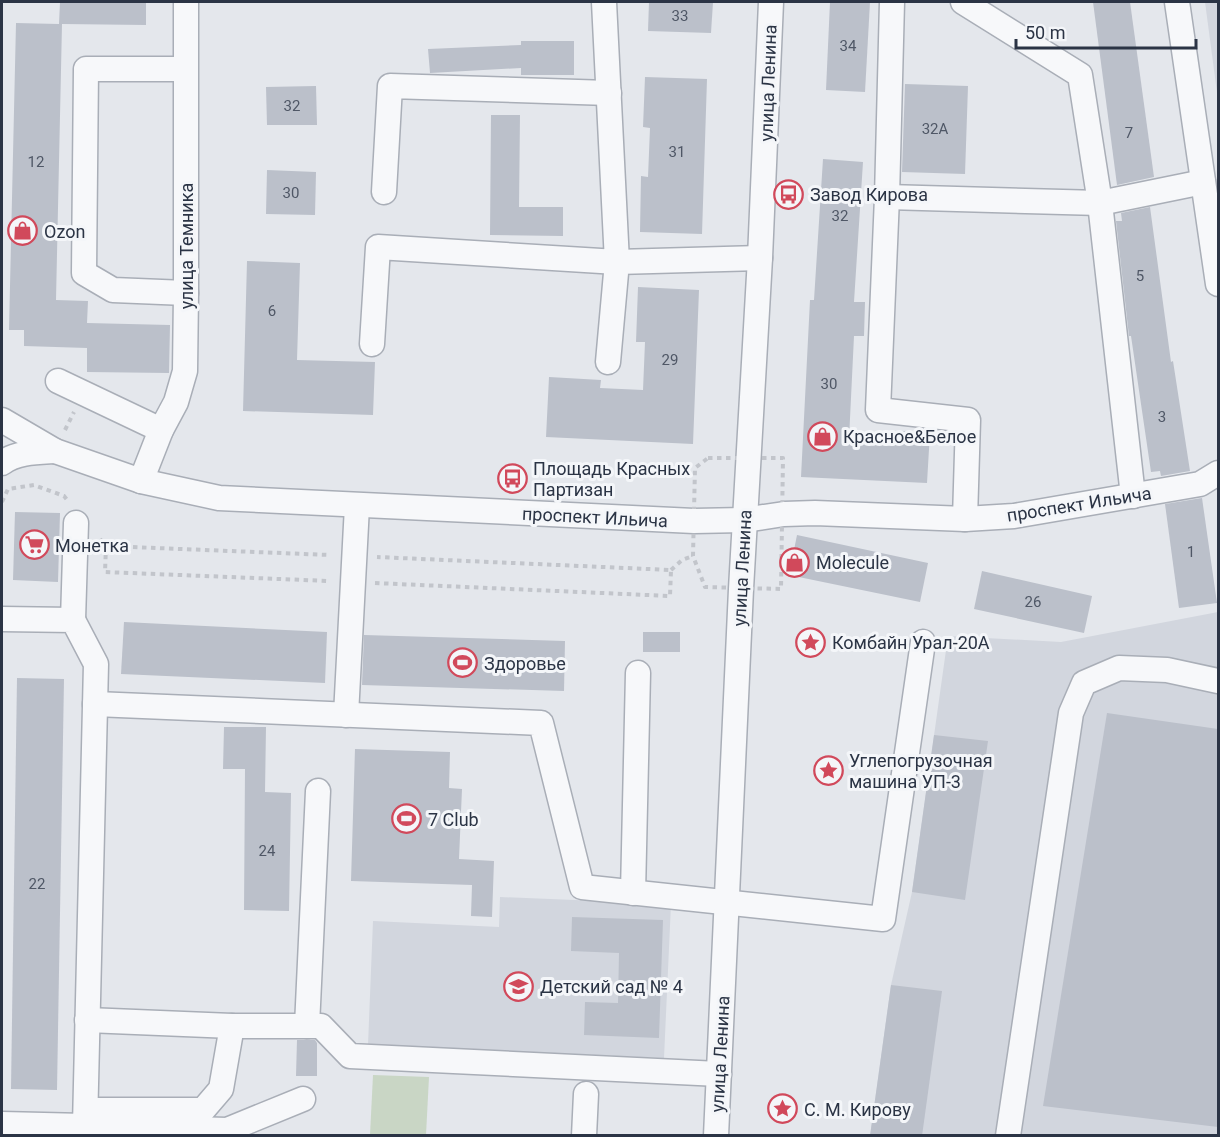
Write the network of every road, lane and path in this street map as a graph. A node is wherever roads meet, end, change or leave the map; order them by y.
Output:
1 (186, 2) edge
2 (604, 2) edge
3 (771, 2) edge
4 (892, 2) edge
5 (963, 2) edge
6 (1177, 2) edge
7 (185, 69) junction
8 (609, 93) junction
9 (1203, 182) junction
10 (384, 192) dead end
11 (887, 197) junction
12 (1100, 203) junction
13 (760, 258) junction
14 (617, 262) junction
15 (1218, 284) edge
16 (186, 292) junction
17 (372, 345) dead end
18 (608, 363) dead end
19 (58, 381) dead end
20 (2, 420) edge
21 (161, 430) junction
22 (55, 451) junction
23 (2, 462) edge
24 (1209, 478) edge
25 (141, 481) junction
26 (1133, 496) junction
27 (2, 502) edge
28 (357, 506) junction
29 (74, 514) joint
30 (965, 519) junction
31 (744, 520) junction
32 (99, 537) dead end
33 (106, 546) junction
34 (354, 556) junction
35 (693, 556) dead end
36 (671, 570) junction
37 (353, 582) junction
38 (2, 619) edge
39 (74, 620) junction
40 (923, 642) dead end
41 (638, 673) dead end
42 (1218, 681) edge
43 (95, 704) junction
44 (346, 715) junction
45 (318, 791) dead end
46 (633, 893) junction
47 (728, 902) junction
48 (87, 1020) junction
49 (232, 1026) junction
50 (307, 1026) junction
51 (719, 1074) junction
52 (586, 1094) dead end
53 (303, 1099) dead end
54 (85, 1118) junction
55 (2, 1124) edge
56 (169, 1132) edge
57 (226, 1133) edge
58 (584, 1136) edge
59 (716, 1136) edge
60 (1008, 1136) edge

1 - 7 street, улица Темника
2 - 8 street
3 - 13 street, улица Ленина
4 - 11 street
5 - 12 street
6 - 9 street
7 - 16 street, улица Темника
7 - 16 street
8 - 10 street
8 - 14 street
9 - 12 street
9 - 15 street
11 - 12 street
11 - 30 street
12 - 26 street
13 - 14 street
13 - 31 street, улица Ленина
14 - 17 street
14 - 18 street
16 - 21 street, улица Темника
19 - 21 street
20 - 22 street, проспект Ильича
21 - 25 street, улица Темника
22 - 23 street
22 - 25 street, проспект Ильича
24 - 26 street, проспект Ильича
25 - 28 street, проспект Ильича
26 - 30 street, проспект Ильича
27 - 29 path
28 - 31 street, проспект Ильича
28 - 34 street
29 - 39 street
30 - 31 street, проспект Ильича
31 - 47 street, улица Ленина
32 - 33 path
33 - 34 path
33 - 37 path
34 - 36 path
34 - 37 street
35 - 36 path
36 - 37 path
37 - 44 street
38 - 39 street
39 - 43 street
40 - 47 street
41 - 46 street
42 - 60 street
43 - 44 street
43 - 48 street
44 - 46 street
45 - 50 street
46 - 47 street
47 - 51 street, улица Ленина
48 - 49 street
48 - 54 street
49 - 50 street
49 - 54 street
50 - 51 street
51 - 59 street, улица Ленина
52 - 58 street
53 - 57 street
54 - 55 street
54 - 56 street
56 - 57 street

